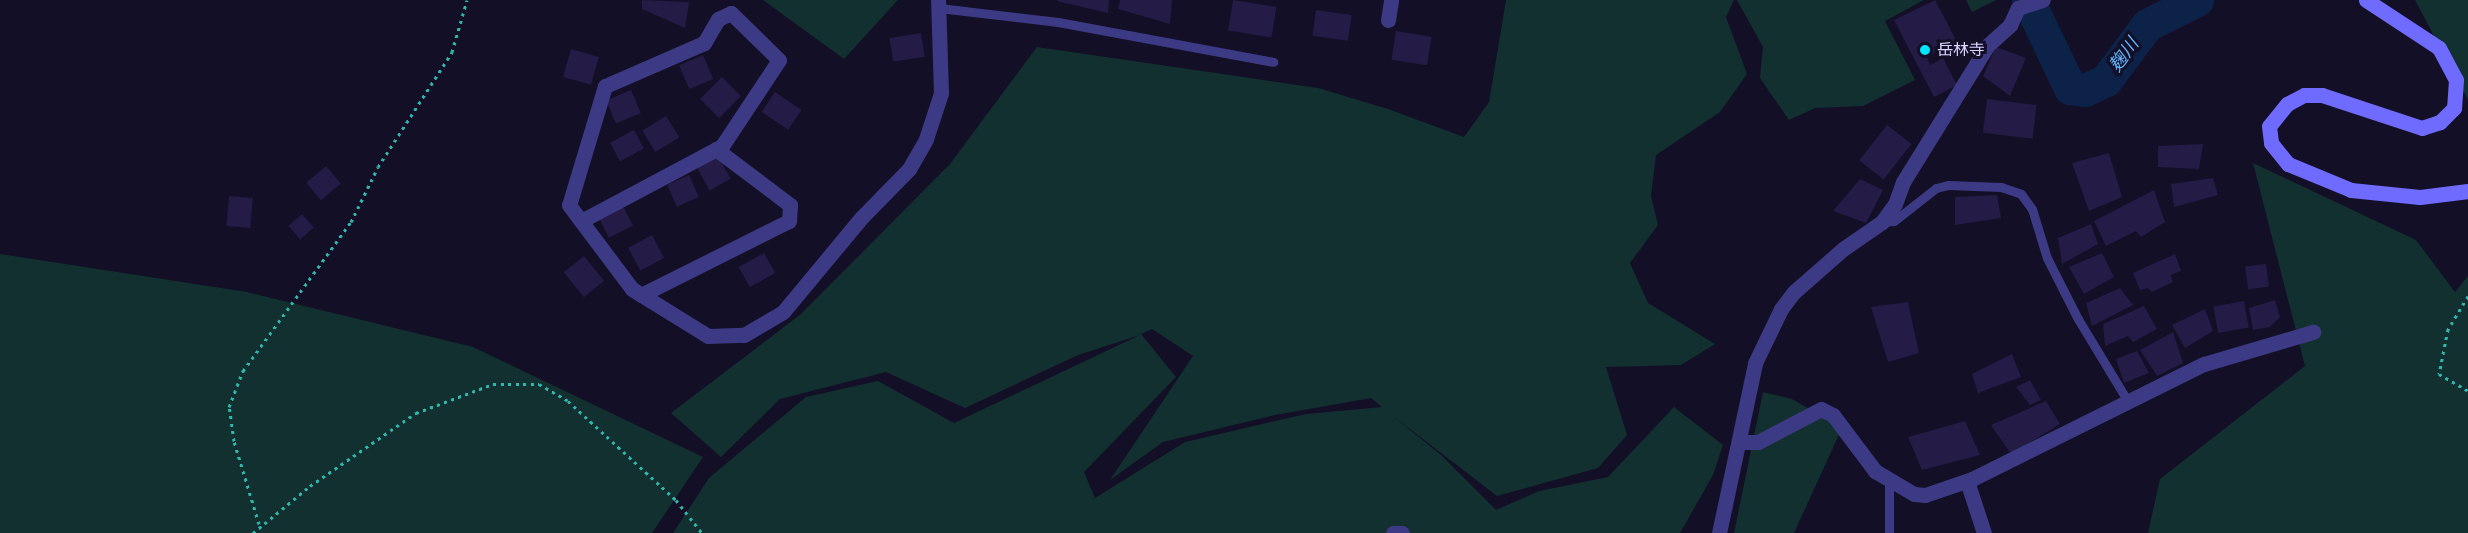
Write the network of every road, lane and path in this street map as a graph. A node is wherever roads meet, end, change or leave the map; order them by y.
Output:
1 (466, 0) edge
2 (1391, 0) edge
3 (2043, 0) edge
4 (2366, 0) edge
5 (2038, 1) edge
6 (939, 4) edge
7 (2018, 5) edge
8 (1388, 20) dead end
9 (1273, 62) dead end
10 (716, 149) junction
11 (2468, 191) edge
12 (581, 221) junction
13 (1882, 222) junction
14 (640, 295) junction
15 (2468, 296) edge
16 (2313, 332) dead end
17 (2468, 391) edge
18 (2127, 400) junction
19 (1739, 442) junction
20 (1889, 480) junction
21 (1966, 481) junction
22 (259, 524) junction
23 (253, 533) edge
24 (702, 533) edge
25 (1394, 533) edge
26 (1402, 533) edge
27 (1719, 533) edge
28 (1888, 533) edge
29 (1984, 533) edge

1 - 22 path
2 - 8 street
3 - 5 street
4 - 11 street
5 - 7 street
6 - 9 lane
6 - 14 street
7 - 13 street
10 - 12 street
10 - 12 street
10 - 14 street
12 - 14 street
13 - 18 lane
13 - 19 street
15 - 17 path
16 - 18 street
18 - 21 street
19 - 20 street
19 - 27 street
20 - 21 street
20 - 28 lane
21 - 29 street
22 - 23 path
22 - 24 path
25 - 26 street

